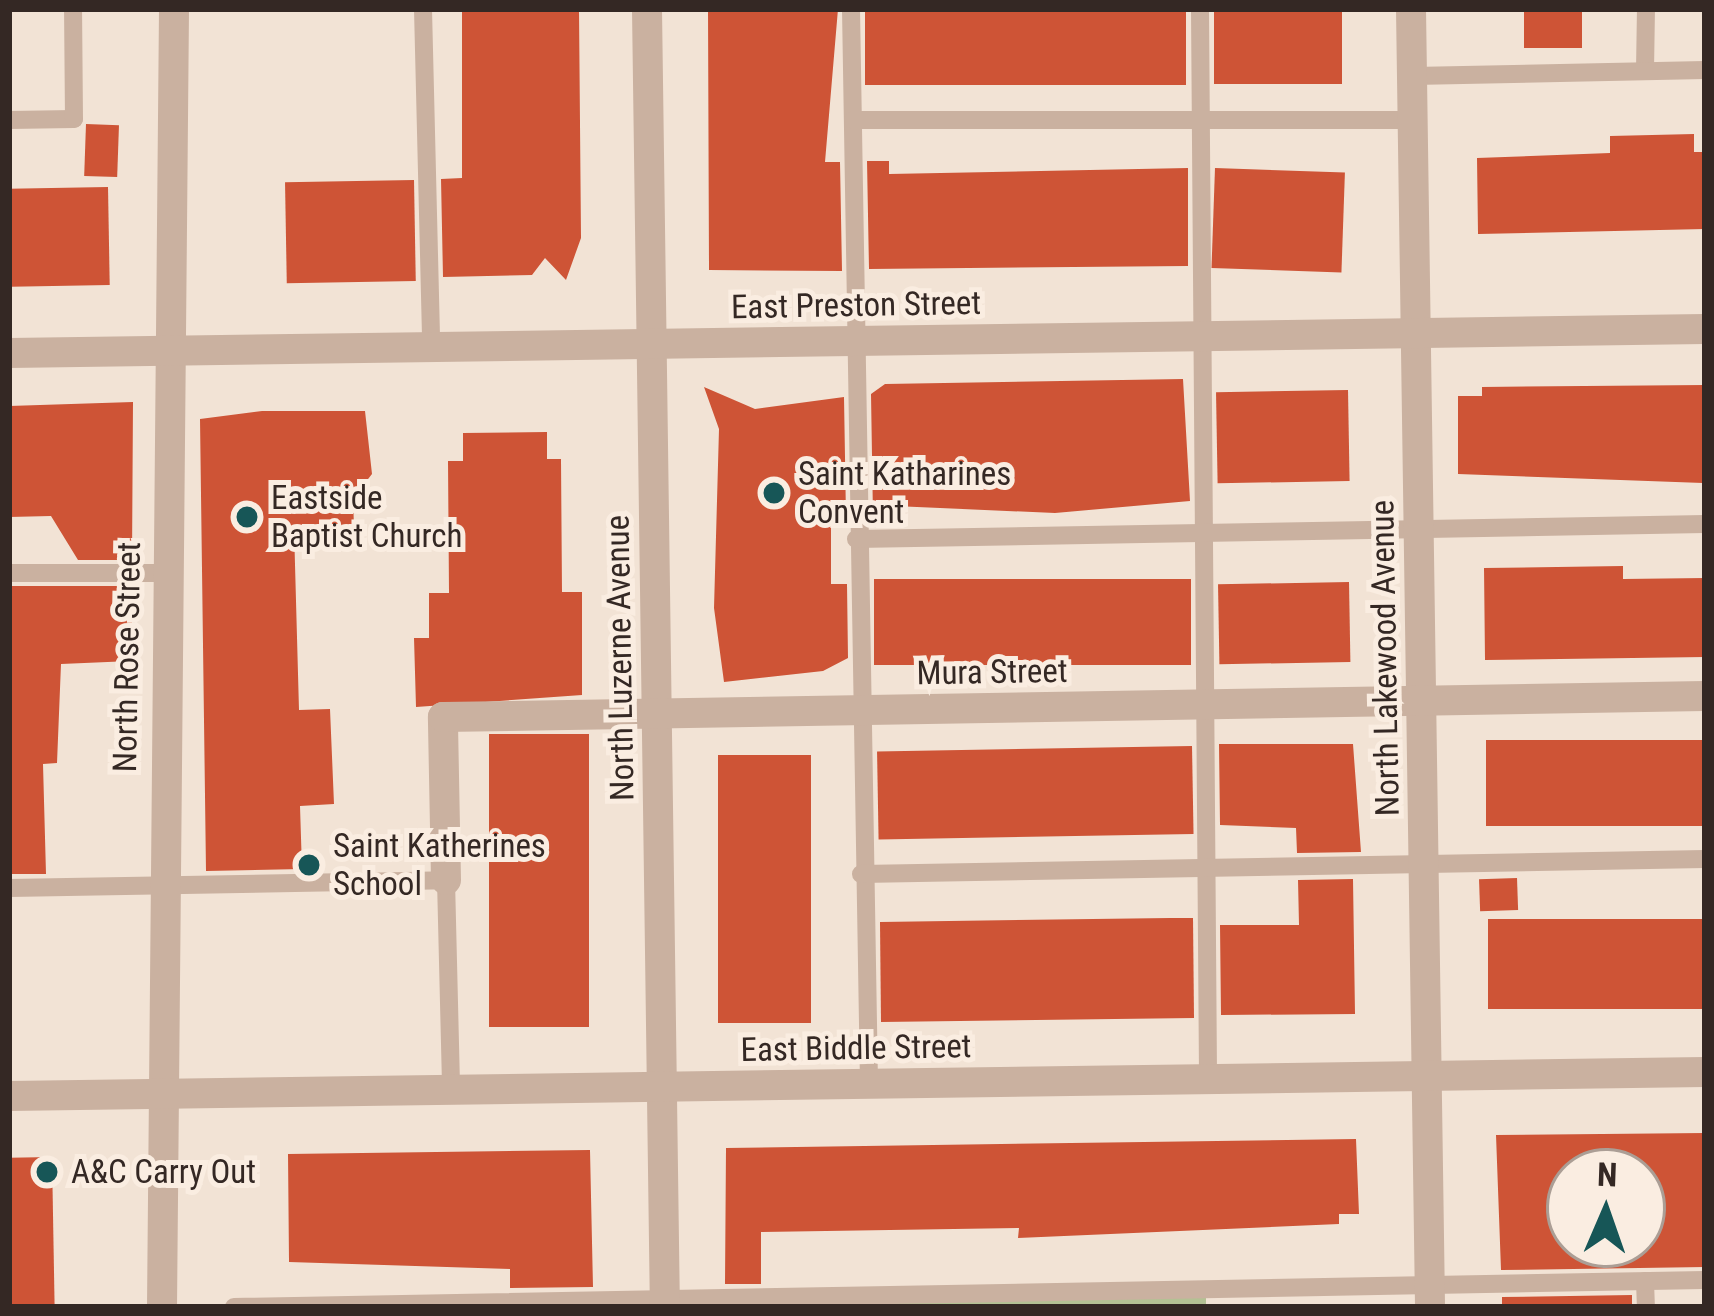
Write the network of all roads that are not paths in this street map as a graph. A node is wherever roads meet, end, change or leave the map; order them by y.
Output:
1 (73, 9) edge
2 (174, 9) edge
3 (423, 9) edge
4 (647, 9) edge
5 (850, 9) edge
6 (1200, 9) edge
7 (1412, 9) edge
8 (1646, 9) edge
9 (1646, 70) junction
10 (1705, 70) edge
11 (1413, 76) junction
12 (9, 120) edge
13 (853, 120) junction
14 (1413, 120) junction
15 (1200, 121) junction
16 (1705, 329) edge
17 (1416, 333) junction
18 (1200, 336) junction
19 (858, 341) junction
20 (652, 344) junction
21 (431, 347) junction
22 (170, 351) junction
23 (9, 353) edge
24 (1705, 524) edge
25 (1202, 527) junction
26 (1420, 527) junction
27 (856, 538) junction
28 (9, 572) edge
29 (166, 573) junction
30 (1705, 696) edge
31 (1422, 701) junction
32 (1204, 704) junction
33 (859, 710) junction
34 (657, 714) junction
35 (1705, 859) edge
36 (1424, 865) junction
37 (1203, 868) junction
38 (861, 874) junction
39 (446, 880) junction
40 (159, 885) junction
41 (9, 888) edge
42 (1705, 1072) edge
43 (1428, 1076) junction
44 (1208, 1078) junction
45 (869, 1083) junction
46 (658, 1086) junction
47 (451, 1090) junction
48 (161, 1094) junction
49 (9, 1096) edge
50 (1705, 1280) edge
51 (1646, 1281) junction
52 (1215, 1283) junction
53 (1430, 1293) edge
54 (870, 1298) edge
55 (665, 1300) edge
56 (453, 1302) edge
57 (162, 1307) edge
58 (234, 1307) edge
59 (1216, 1307) edge
60 (1646, 1307) edge

1 - 12 lane
2 - 22 street, North Rose Street
3 - 21 lane
4 - 20 street, North Luzerne Avenue
5 - 13 lane
6 - 15 lane
7 - 11 street, North Lakewood Avenue
8 - 9 lane
9 - 10 lane
9 - 11 lane
11 - 14 street, North Lakewood Avenue
13 - 15 lane
13 - 19 lane
14 - 15 lane
14 - 17 street, North Lakewood Avenue
15 - 18 lane
16 - 17 street, East Preston Street
17 - 18 street, East Preston Street
17 - 26 street, North Lakewood Avenue
18 - 19 street, East Preston Street
18 - 25 lane
19 - 20 street, East Preston Street
19 - 27 lane
20 - 21 street, East Preston Street
20 - 34 street, North Luzerne Avenue
21 - 22 street, East Preston Street
22 - 23 street, East Preston Street
22 - 29 street, North Rose Street
24 - 26 lane
25 - 26 lane
25 - 27 lane
25 - 32 lane
26 - 31 street, North Lakewood Avenue
27 - 33 lane
28 - 29 lane
29 - 40 street, North Rose Street
30 - 31 street, Mura Street
31 - 32 street, Mura Street
31 - 36 street, North Lakewood Avenue
32 - 33 street, Mura Street
32 - 37 lane
33 - 34 street, Mura Street
33 - 38 lane
34 - 39 street, Mura Street
34 - 46 street, North Luzerne Avenue
35 - 36 lane
36 - 37 lane
36 - 43 street, North Lakewood Avenue
37 - 38 lane
37 - 44 lane
38 - 45 lane
39 - 40 lane
39 - 47 lane
40 - 41 lane
40 - 48 street, North Rose Street
42 - 43 street, East Biddle Street
43 - 44 street, East Biddle Street
43 - 53 street, North Lakewood Avenue
44 - 45 street, East Biddle Street
45 - 46 street, East Biddle Street
46 - 47 street, East Biddle Street
46 - 55 street, North Luzerne Avenue
47 - 48 street, East Biddle Street
48 - 49 street, East Biddle Street
48 - 57 street, North Rose Street
50 - 51 lane
51 - 53 lane
51 - 60 lane
52 - 53 lane
52 - 54 lane
52 - 59 lane
54 - 55 lane
55 - 56 lane
56 - 58 lane

